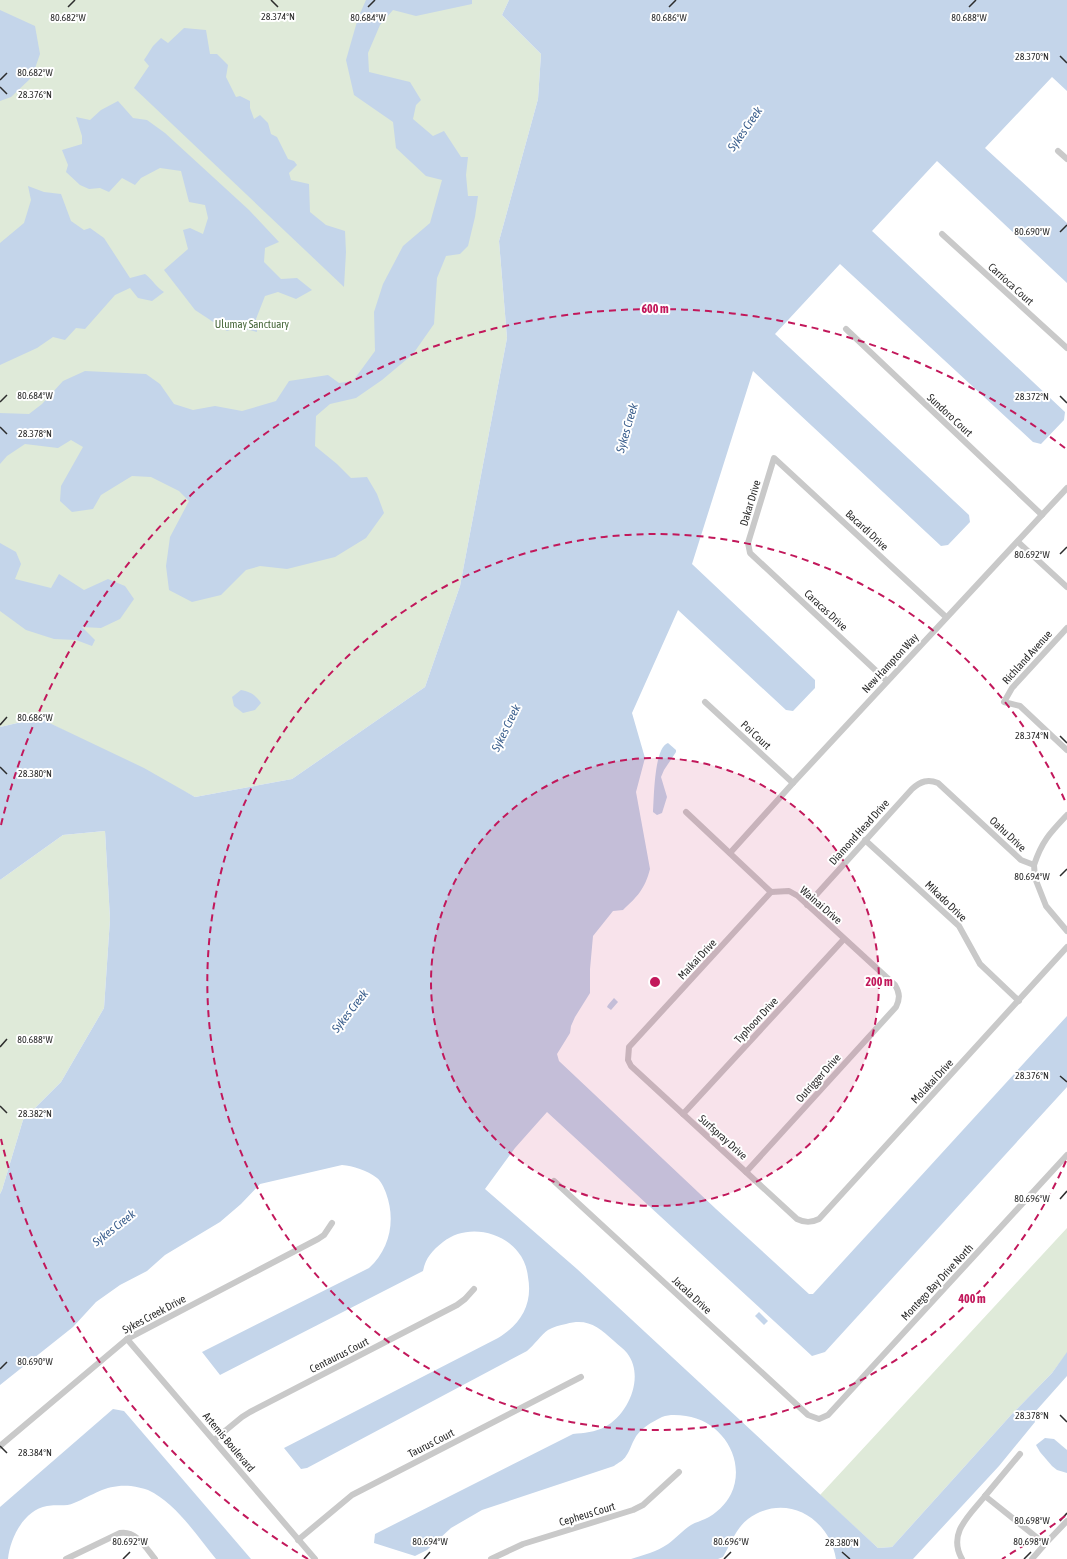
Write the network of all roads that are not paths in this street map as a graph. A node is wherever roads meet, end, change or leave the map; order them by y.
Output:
1 (1058, 151) dead end
2 (1067, 159) edge
3 (942, 234) dead end
4 (846, 329) dead end
5 (1067, 348) edge
6 (774, 458) joint
7 (1067, 488) edge
8 (1042, 515) junction
9 (1018, 542) junction
10 (750, 553) joint
11 (1067, 587) edge
12 (946, 617) junction
13 (1067, 628) edge
14 (887, 681) junction
15 (705, 702) dead end
16 (1067, 750) edge
17 (930, 780) joint
18 (793, 783) junction
19 (686, 812) dead end
20 (1067, 815) edge
21 (865, 840) junction
22 (730, 853) junction
23 (1034, 865) junction
24 (771, 892) junction
25 (807, 905) junction
26 (1067, 931) edge
27 (844, 939) junction
28 (1067, 947) edge
29 (899, 996) joint
30 (1019, 1001) junction
31 (628, 1060) joint
32 (683, 1114) junction
33 (1067, 1155) edge
34 (746, 1172) junction
35 (554, 1181) dead end
36 (809, 1222) joint
37 (332, 1223) dead end
38 (474, 1289) dead end
39 (127, 1339) junction
40 (581, 1377) dead end
41 (819, 1419) joint
42 (214, 1440) junction
43 (0, 1446) edge
44 (1020, 1454) dead end
45 (679, 1472) dead end
46 (985, 1496) junction
47 (1067, 1521) edge
48 (298, 1540) junction
49 (1045, 1544) junction
50 (66, 1559) edge
51 (155, 1559) edge
52 (315, 1559) edge
53 (490, 1559) edge
54 (962, 1559) edge
55 (1032, 1559) edge

1 - 2 street
3 - 5 street, Carrioca Court
4 - 8 street, Sundoro Court
6 - 10 street, Dakar Drive
6 - 12 street, Bacardi Drive
7 - 8 street, New Hampton Way
8 - 9 street, New Hampton Way
9 - 11 street
9 - 12 street, New Hampton Way
10 - 14 street, Caracas Drive
12 - 14 street, New Hampton Way
13 - 16 street, Richland Avenue
14 - 18 street, New Hampton Way
15 - 18 street, Poi Court
17 - 21 street, Diamond Head Drive
17 - 23 street, Oahu Drive
18 - 22 street, New Hampton Way
19 - 22 street
20 - 23 street
21 - 25 street, Diamond Head Drive
21 - 30 street, Mikado Drive
22 - 24 street
23 - 26 street
24 - 25 street, Wainai Drive
24 - 31 street, Maikai Drive
25 - 27 street, Wainai Drive
27 - 29 street, Wainai Drive
27 - 32 street, Typhoon Drive
28 - 30 street, Molakai Drive
29 - 34 street, Outrigger Drive
30 - 36 street, Molakai Drive
31 - 32 street, Surfspray Drive
32 - 34 street, Surfspray Drive
33 - 41 street, Montego Bay Drive North
34 - 36 street, Surfspray Drive
35 - 41 street, Jacala Drive
37 - 39 street, Sykes Creek Drive
38 - 42 street, Centaurus Court
39 - 42 street, Artemis Boulevard
39 - 43 street, Sykes Creek Drive
40 - 48 street, Taurus Court
42 - 48 street, Artemis Boulevard
44 - 46 street
45 - 53 street, Cepheus Court
46 - 49 street
46 - 54 street
47 - 49 street
48 - 52 street, Artemis Boulevard
49 - 55 street
50 - 51 street

